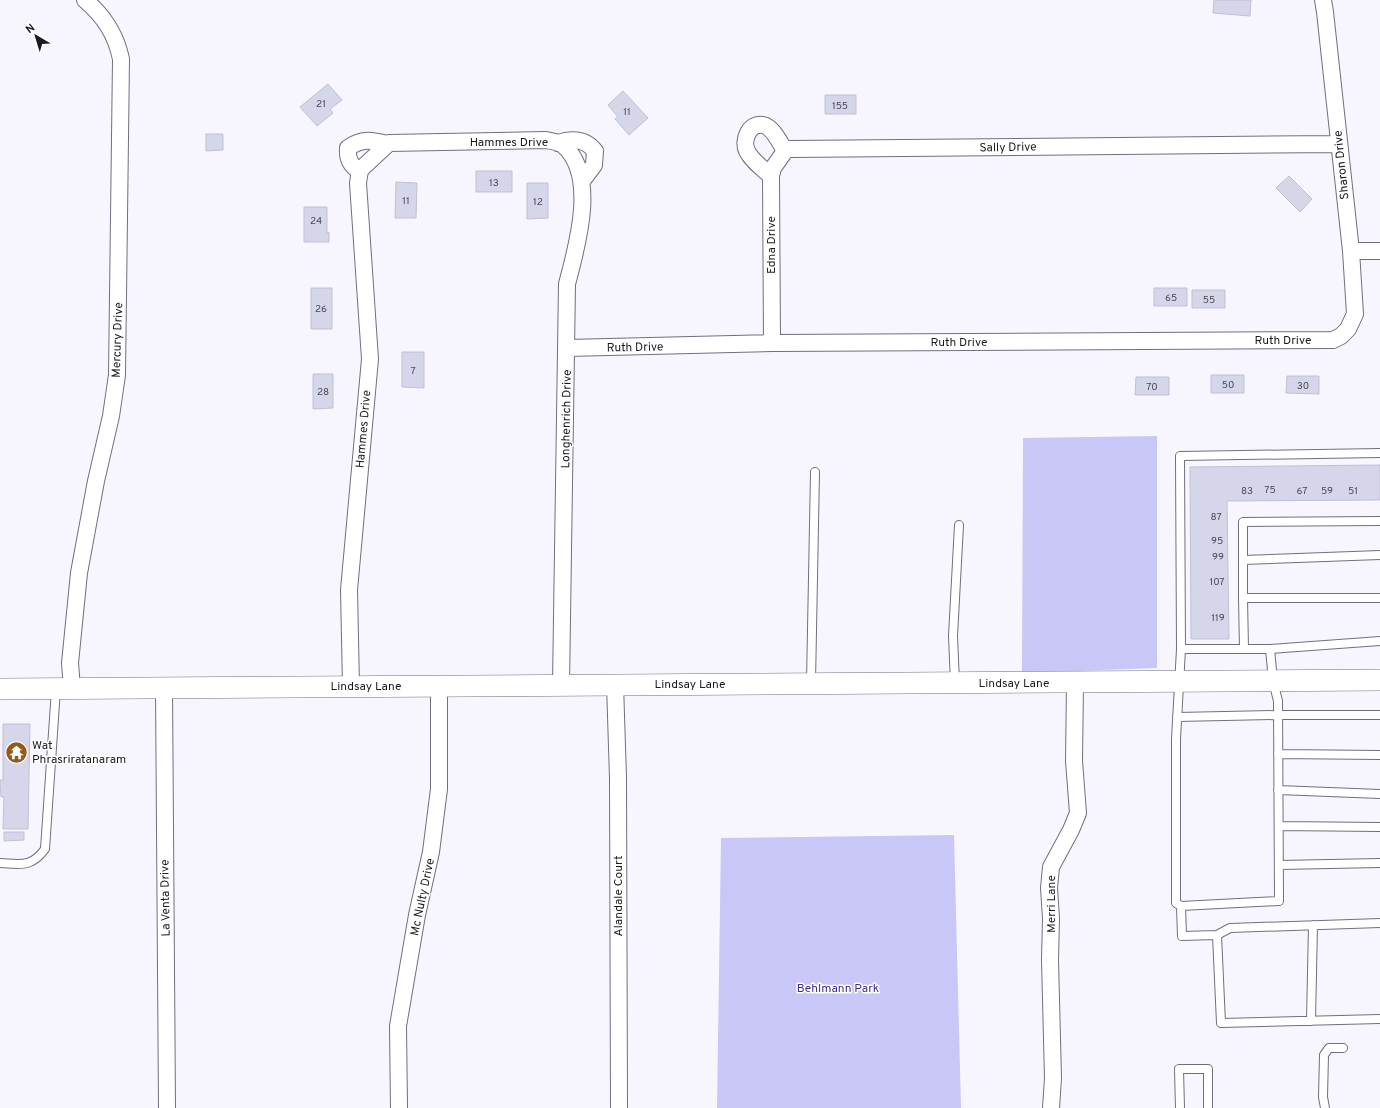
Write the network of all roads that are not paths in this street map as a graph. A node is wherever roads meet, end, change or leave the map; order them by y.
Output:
1 (85, 0) edge
2 (1323, 0) edge
3 (558, 143) junction
4 (388, 144) junction
5 (1338, 144) junction
6 (785, 151) junction
7 (573, 156) joint
8 (360, 172) junction
9 (771, 176) junction
10 (582, 181) junction
11 (1350, 251) junction
12 (1380, 251) edge
13 (1348, 329) joint
14 (772, 343) junction
15 (567, 348) junction
16 (1380, 453) edge
17 (815, 472) dead end
18 (1380, 521) edge
19 (959, 525) dead end
20 (1380, 555) edge
21 (1243, 560) junction
22 (1243, 598) junction
23 (1380, 598) edge
24 (1380, 641) edge
25 (1181, 649) junction
26 (1244, 649) junction
27 (1270, 649) junction
28 (1380, 680) edge
29 (1273, 681) junction
30 (1179, 682) junction
31 (955, 683) junction
32 (1075, 683) junction
33 (615, 684) junction
34 (812, 684) junction
35 (439, 685) junction
36 (561, 685) junction
37 (351, 686) junction
38 (164, 687) junction
39 (64, 688) junction
40 (0, 689) edge
41 (1278, 715) junction
42 (1380, 715) edge
43 (1177, 717) junction
44 (1278, 754) junction
45 (1380, 755) edge
46 (1278, 790) junction
47 (1380, 794) edge
48 (1279, 826) junction
49 (1380, 827) edge
50 (0, 863) edge
51 (1380, 863) edge
52 (1279, 865) junction
53 (1181, 906) junction
54 (1380, 923) edge
55 (1313, 926) junction
56 (1217, 934) junction
57 (1380, 1019) edge
58 (1311, 1021) junction
59 (1343, 1048) dead end
60 (167, 1108) edge
61 (399, 1108) edge
62 (619, 1108) edge
63 (1051, 1108) edge
64 (1180, 1108) edge
65 (1208, 1108) edge
66 (1325, 1108) edge

1 - 39 street, Mercury Drive
2 - 5 street, Sharon Drive
3 - 4 street, Hammes Drive
3 - 7 street, Hammes Drive
3 - 10 street, Hammes Drive
4 - 8 street
4 - 8 street, Hammes Drive
5 - 6 street, Sally Drive
5 - 11 street, Sharon Drive
6 - 9 street, Edna Drive
6 - 9 street
7 - 10 street, Longhenrich Drive
8 - 37 street, Hammes Drive
9 - 14 street, Edna Drive
10 - 15 street, Longhenrich Drive
11 - 12 street
11 - 13 street, Sharon Drive
13 - 14 street, Ruth Drive
14 - 15 street, Ruth Drive
15 - 36 street, Longhenrich Drive
16 - 25 lane
17 - 34 lane
18 - 21 lane
19 - 31 lane
20 - 21 lane
21 - 22 lane
22 - 23 lane
22 - 26 lane
24 - 27 lane
25 - 26 lane
25 - 30 lane
26 - 27 lane
27 - 29 lane
28 - 29 street, Lindsay Lane
29 - 30 street, Lindsay Lane
29 - 41 lane
30 - 32 street, Lindsay Lane
30 - 43 lane
31 - 32 street, Lindsay Lane
31 - 34 street, Lindsay Lane
32 - 63 street, Merri Lane
33 - 34 street, Lindsay Lane
33 - 36 street, Lindsay Lane
33 - 62 street, Alandale Court
35 - 36 street, Lindsay Lane
35 - 37 street, Lindsay Lane
35 - 61 street, Mc Nulty Drive
37 - 38 street, Lindsay Lane
38 - 39 street, Lindsay Lane
38 - 60 street, La Venta Drive
39 - 40 street, Lindsay Lane
39 - 50 lane
41 - 42 lane
41 - 43 lane
41 - 44 lane
43 - 53 lane
44 - 45 lane
44 - 46 lane
46 - 47 lane
46 - 48 lane
48 - 49 lane
48 - 52 lane
51 - 52 lane
52 - 53 lane
53 - 56 lane
54 - 55 lane
55 - 56 lane
55 - 58 lane
56 - 58 lane
57 - 58 lane
59 - 66 lane
64 - 65 lane

